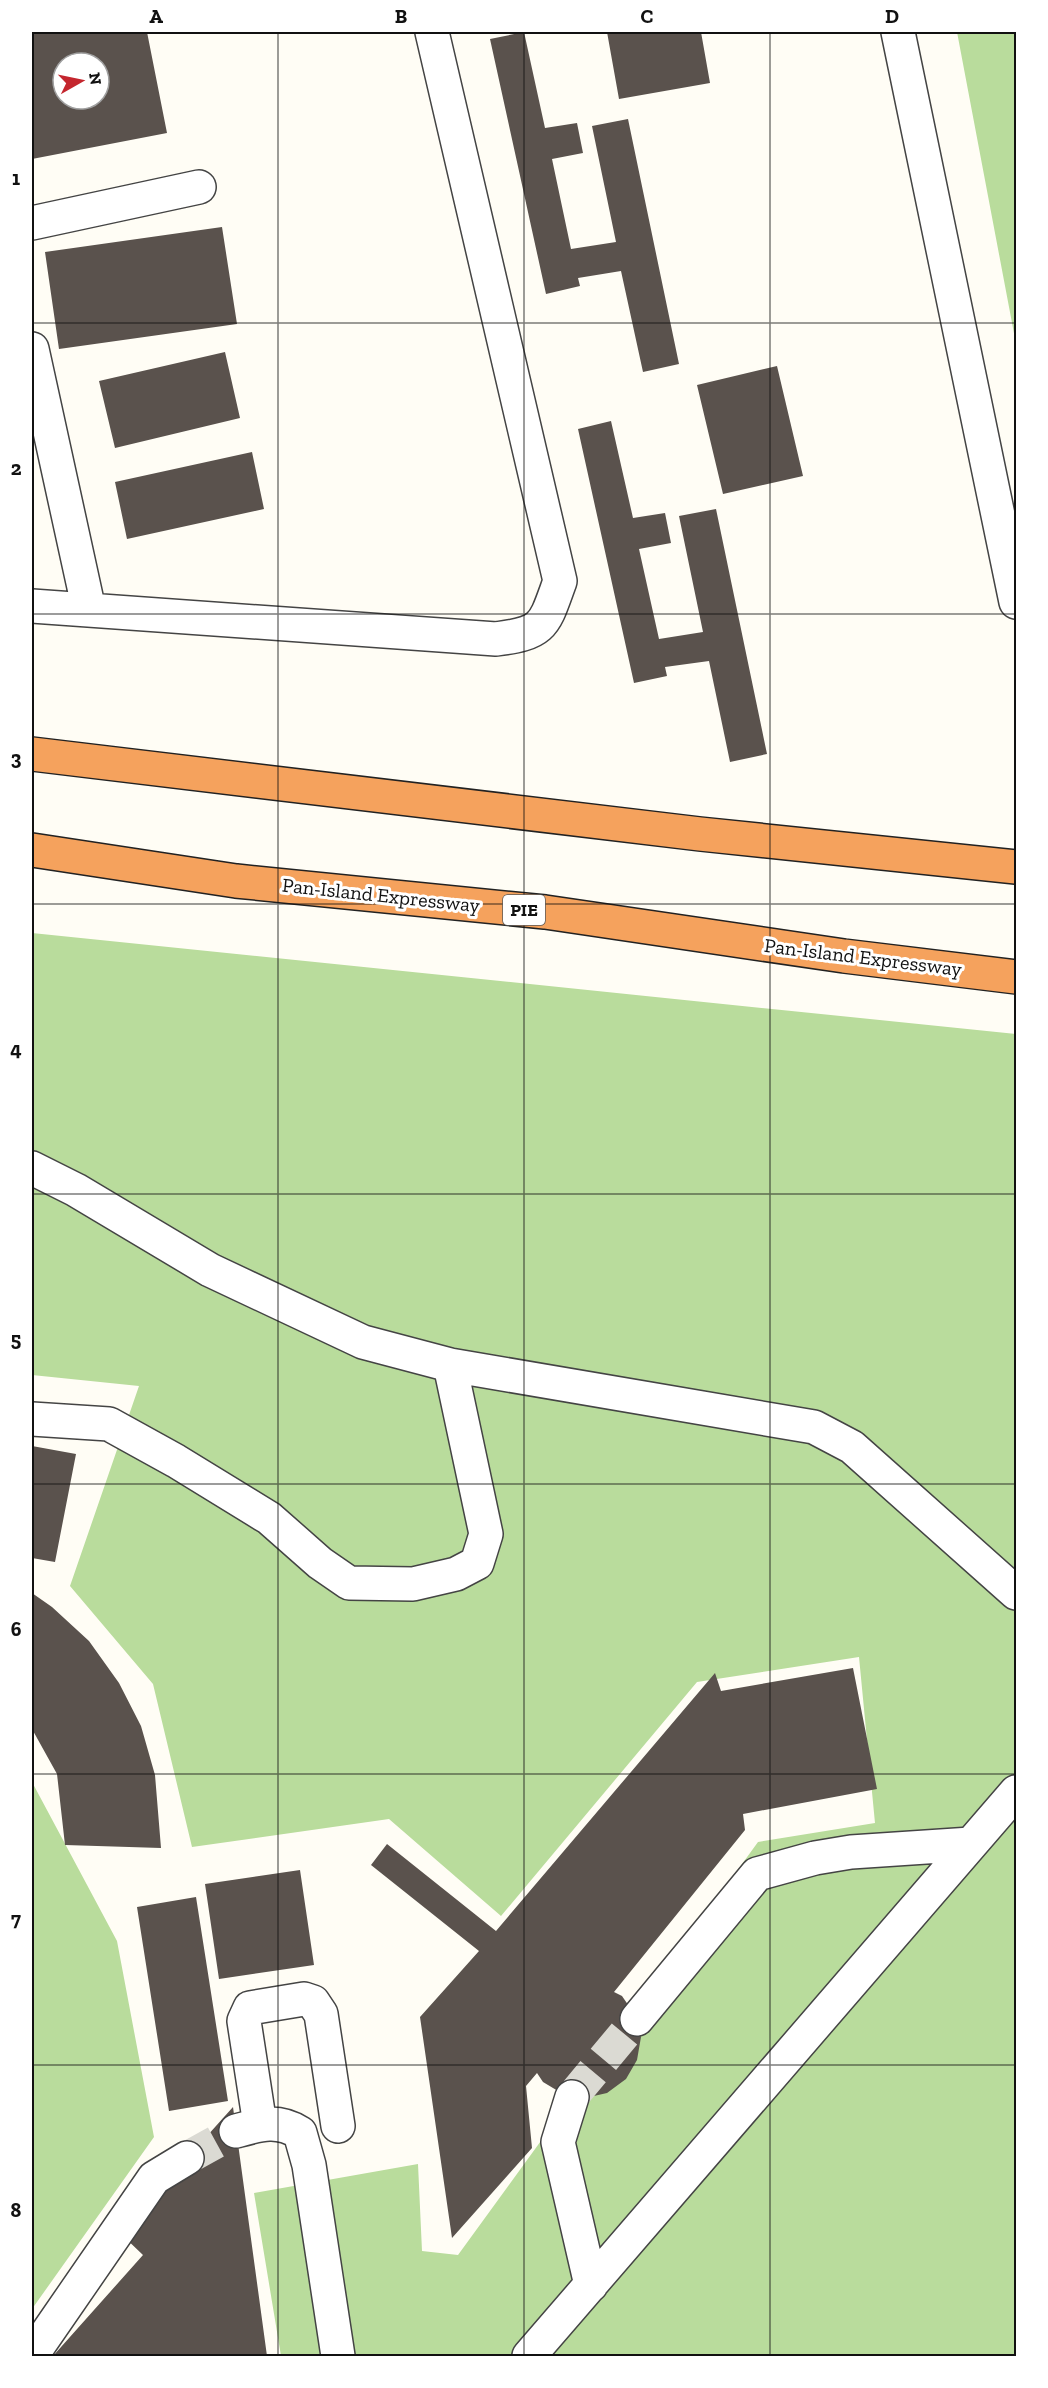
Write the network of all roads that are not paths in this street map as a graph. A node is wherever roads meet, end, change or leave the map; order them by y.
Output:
1 (432, 32) edge
2 (898, 32) edge
3 (199, 188) dead end
4 (32, 223) edge
5 (32, 348) edge
6 (1016, 602) edge
7 (32, 606) edge
8 (89, 610) junction
9 (32, 754) edge
10 (32, 850) edge
11 (1017, 867) edge
12 (1017, 977) edge
13 (32, 1168) edge
14 (450, 1365) junction
15 (32, 1419) edge
16 (1017, 1593) edge
17 (1017, 1792) edge
18 (971, 1844) junction
19 (637, 2019) tunnel mouth
20 (572, 2097) tunnel mouth
21 (338, 2126) dead end
22 (187, 2158) tunnel mouth
23 (591, 2285) junction
24 (32, 2355) edge
25 (338, 2356) edge
26 (529, 2356) edge

1 - 8 lane
2 - 6 lane
3 - 4 lane
5 - 8 lane
7 - 8 lane
9 - 11 highway
10 - 12 highway, Pan-Island Expressway / PIE
13 - 14 lane
14 - 15 lane
14 - 16 lane
17 - 18 lane
18 - 19 lane
18 - 23 lane
20 - 23 lane
21 - 25 lane
22 - 24 lane
23 - 26 lane

